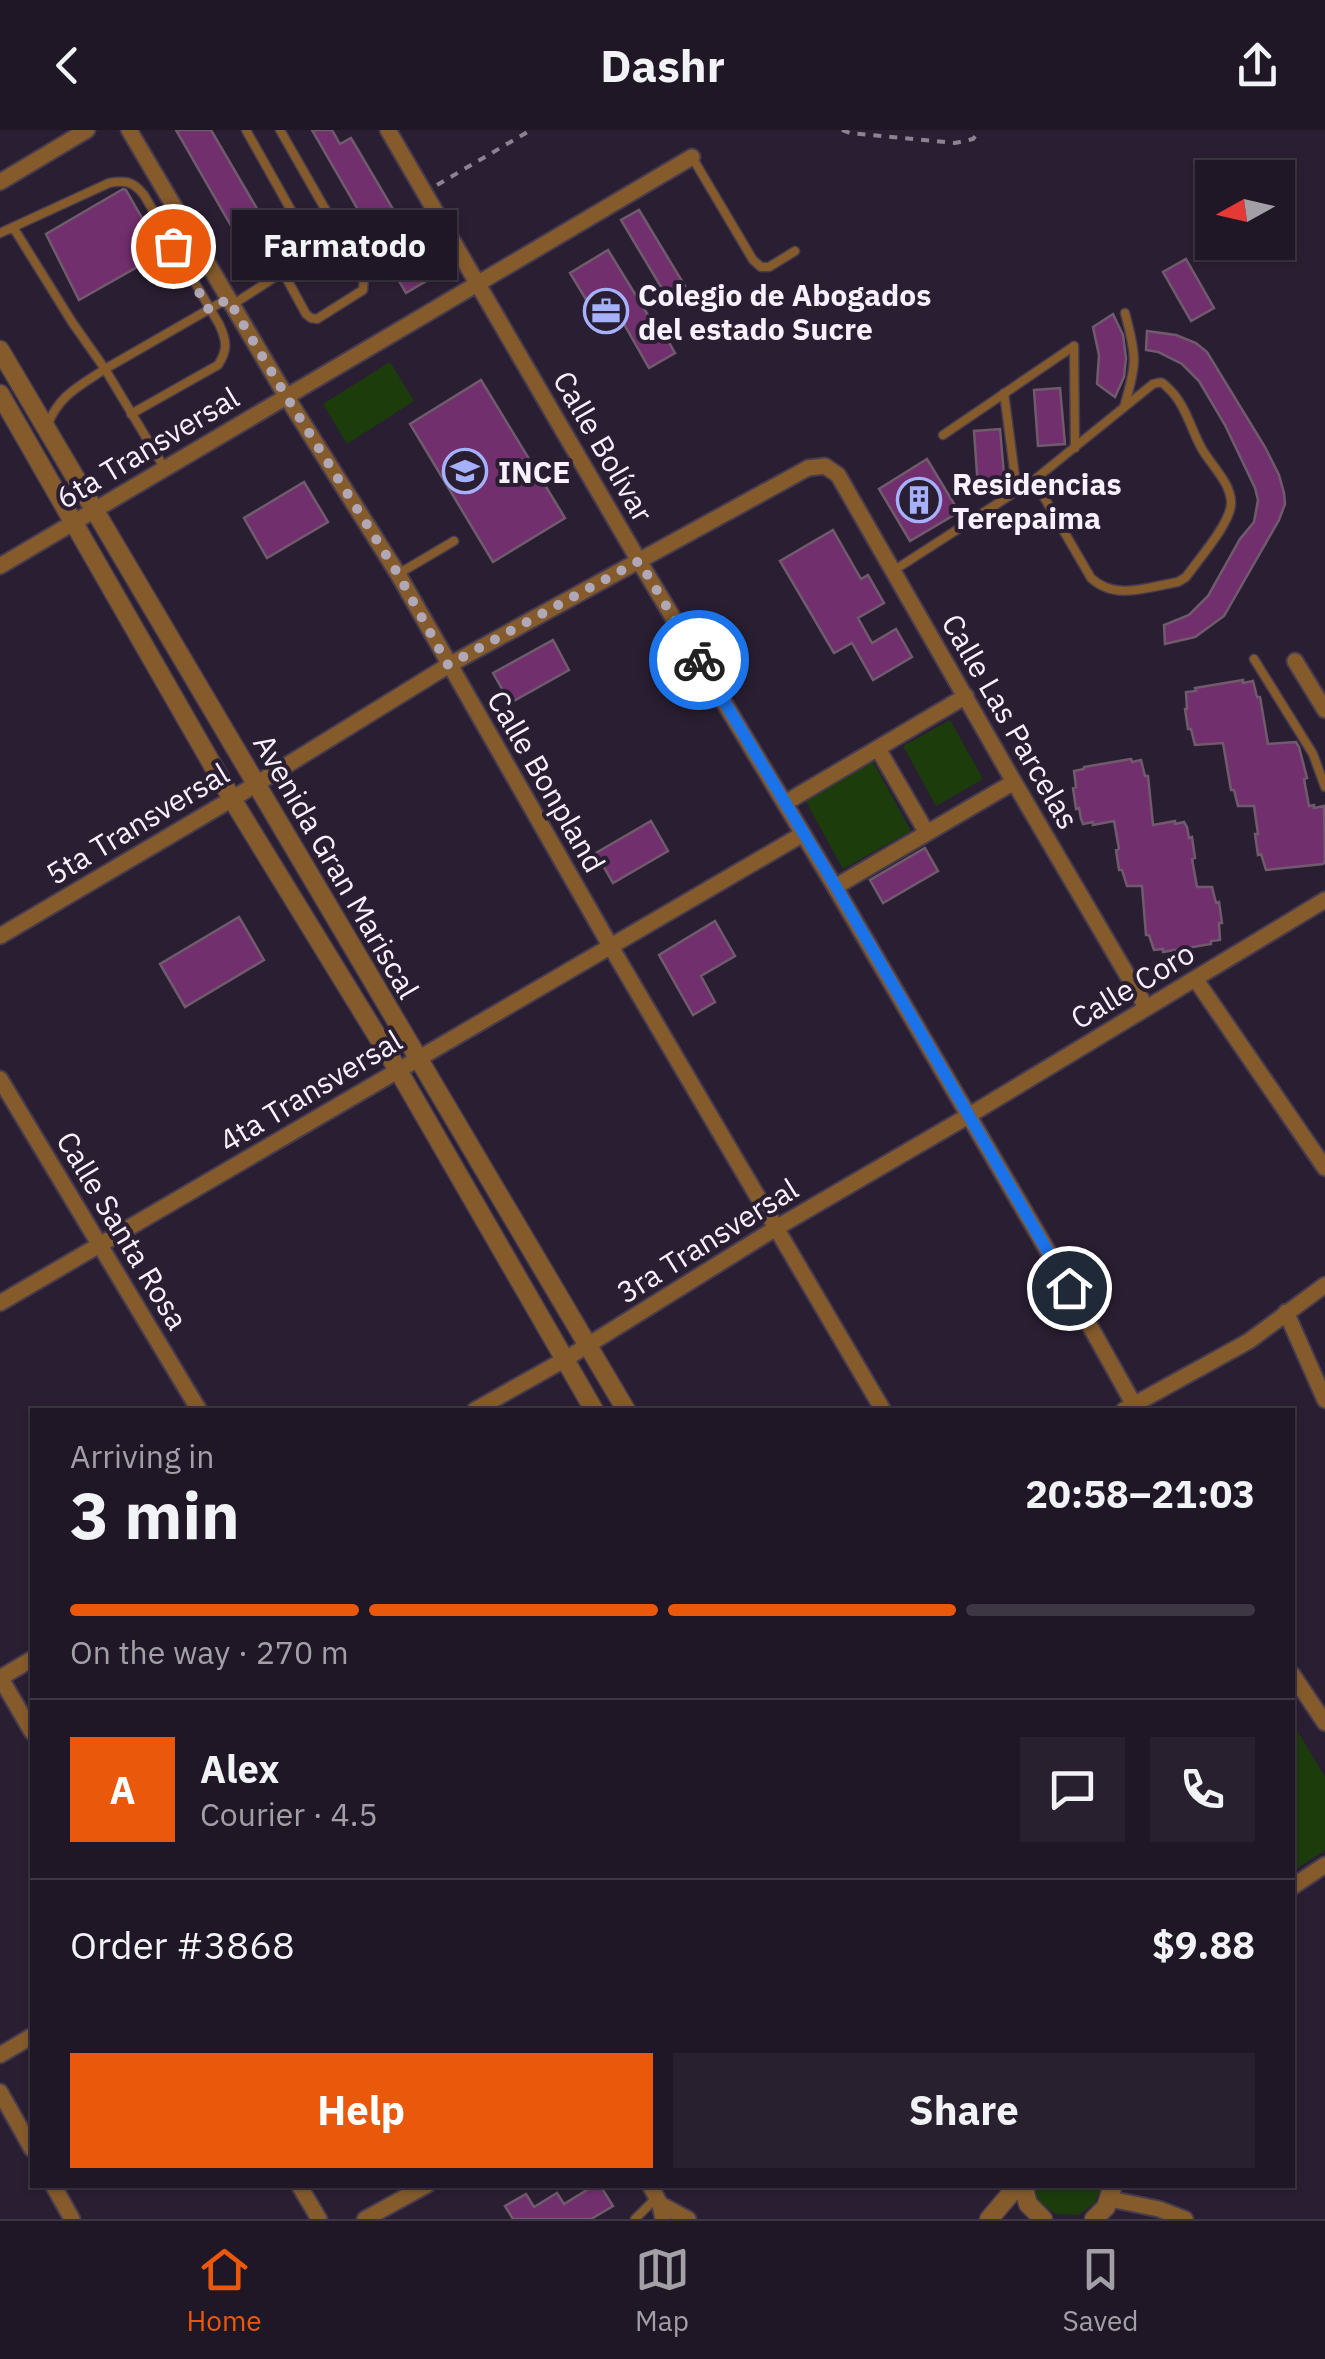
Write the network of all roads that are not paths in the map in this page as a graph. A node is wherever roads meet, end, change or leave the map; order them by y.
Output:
1 (88, 130) edge
2 (129, 130) edge
3 (246, 130) edge
4 (280, 130) edge
5 (388, 130) edge
6 (692, 157) joint
7 (0, 182) edge
8 (13, 227) junction
9 (0, 233) edge
10 (795, 252) dead end
11 (283, 272) junction
12 (477, 285) junction
13 (230, 302) junction
14 (209, 310) junction
15 (1125, 313) dead end
16 (0, 350) edge
17 (106, 369) junction
18 (0, 394) edge
19 (1004, 394) junction
20 (286, 396) junction
21 (1124, 407) junction
22 (131, 414) junction
23 (46, 428) junction
24 (943, 435) dead end
25 (1075, 448) junction
26 (825, 466) joint
27 (165, 468) junction
28 (1034, 480) junction
29 (1017, 492) junction
30 (94, 510) junction
31 (74, 522) junction
32 (454, 541) dead end
33 (639, 561) junction
34 (0, 566) edge
35 (893, 571) junction
36 (398, 574) junction
37 (1254, 658) dead end
38 (1296, 662) dead end
39 (448, 665) junction
40 (966, 696) junction
41 (1325, 710) edge
42 (878, 749) junction
43 (1014, 782) junction
44 (256, 783) junction
45 (1325, 787) edge
46 (232, 799) junction
47 (785, 803) junction
48 (927, 833) junction
49 (803, 834) junction
50 (836, 887) junction
51 (1325, 900) edge
52 (0, 936) edge
53 (610, 947) junction
54 (1196, 980) junction
55 (1146, 1007) junction
56 (418, 1058) junction
57 (398, 1070) junction
58 (0, 1079) edge
59 (968, 1116) junction
60 (1325, 1168) edge
61 (776, 1228) junction
62 (101, 1246) junction
63 (1325, 1285) edge
64 (0, 1303) edge
65 (1286, 1312) junction
66 (588, 1346) junction
67 (564, 1360) junction
68 (1325, 1400) edge
69 (198, 1408) edge
70 (480, 1408) edge
71 (593, 1408) edge
72 (625, 1408) edge
73 (883, 1408) edge
74 (1132, 1408) edge
75 (30, 1660) edge
76 (0, 1678) edge
77 (1295, 1678) edge
78 (1325, 1723) edge
79 (30, 1729) edge
80 (1325, 1865) edge
81 (1295, 1884) edge
82 (30, 2037) edge
83 (0, 2055) edge
84 (0, 2092) edge
85 (30, 2145) edge
86 (55, 2188) edge
87 (301, 2188) edge
88 (422, 2188) edge
89 (1017, 2188) edge
90 (1021, 2188) edge
91 (1112, 2192) edge
92 (658, 2201) edge
93 (72, 2219) edge
94 (319, 2219) edge
95 (366, 2219) edge
96 (635, 2219) edge
97 (688, 2219) edge
98 (989, 2219) edge
99 (1043, 2219) edge
100 (1094, 2219) edge
101 (1185, 2219) edge

1 - 7 street
2 - 13 street, Calle Bonpland
3 - 11 lane
4 - 11 lane
5 - 12 street, Calle Bolívar
6 - 10 lane
6 - 12 street, 6ta Transversal
8 - 9 lane
8 - 14 lane
8 - 17 lane
11 - 13 lane
12 - 20 street, 6ta Transversal
12 - 33 street, Calle Bolívar
13 - 14 lane
13 - 20 street, Calle Bonpland
14 - 17 lane
14 - 22 lane
15 - 21 lane
16 - 23 street, Avenida Gran Mariscal
17 - 22 lane
17 - 23 lane
18 - 31 street, Avenida Gran Mariscal
19 - 24 lane
19 - 25 lane
19 - 29 lane
20 - 27 street, 6ta Transversal
20 - 36 street, Calle Bonpland
21 - 25 lane
21 - 28 lane
22 - 27 lane
23 - 30 street, Avenida Gran Mariscal
25 - 28 lane
26 - 33 street, 5ta Transversal
26 - 35 street, Calle Las Parcelas
27 - 30 street, 6ta Transversal
28 - 29 lane
29 - 35 lane
30 - 31 street, 6ta Transversal
30 - 44 street, Avenida Gran Mariscal
31 - 34 street, 6ta Transversal
31 - 46 street, Avenida Gran Mariscal
32 - 36 lane
33 - 39 street, 5ta Transversal
33 - 47 street, Calle Bolívar
35 - 40 street, Calle Las Parcelas
36 - 39 street, Calle Bonpland
37 - 45 lane
38 - 41 street
39 - 44 street, 5ta Transversal
39 - 53 street, Calle Bonpland
40 - 42 street
40 - 43 street, Calle Las Parcelas
42 - 47 street
42 - 48 street
43 - 48 street
43 - 55 street, Calle Las Parcelas
44 - 46 street, 5ta Transversal
44 - 56 street, Avenida Gran Mariscal
46 - 52 street, 5ta Transversal
46 - 57 street, Avenida Gran Mariscal
47 - 49 street, Calle Bolívar
48 - 50 street
49 - 50 street, Calle Bolívar
49 - 53 street, 4ta Transversal
50 - 59 street, Calle Bolívar
51 - 54 street, Calle Coro
53 - 56 street, 4ta Transversal
53 - 61 street, Calle Bonpland
54 - 55 street, Calle Coro
54 - 60 street
55 - 59 street, Calle Coro
56 - 57 street, 4ta Transversal
56 - 66 street, Avenida Gran Mariscal
57 - 62 street, 4ta Transversal
57 - 67 street, Avenida Gran Mariscal
58 - 62 street, Calle Santa Rosa
59 - 61 street, 3ra Transversal
59 - 74 street, Calle Bolívar
61 - 66 street, 3ra Transversal
61 - 73 street, Calle Bonpland
62 - 64 street, 4ta Transversal
62 - 69 street, Calle Santa Rosa
63 - 65 street
65 - 68 street
65 - 74 street
66 - 67 street, 3ra Transversal
66 - 72 street, Avenida Gran Mariscal
67 - 70 street, 3ra Transversal
67 - 71 street, Avenida Gran Mariscal
75 - 76 street
76 - 79 street
77 - 78 street
80 - 81 street
82 - 83 street
84 - 85 street
86 - 93 street
87 - 94 street
88 - 95 street
89 - 98 street
90 - 99 street
91 - 100 street
91 - 101 street
92 - 96 lane
92 - 97 street

